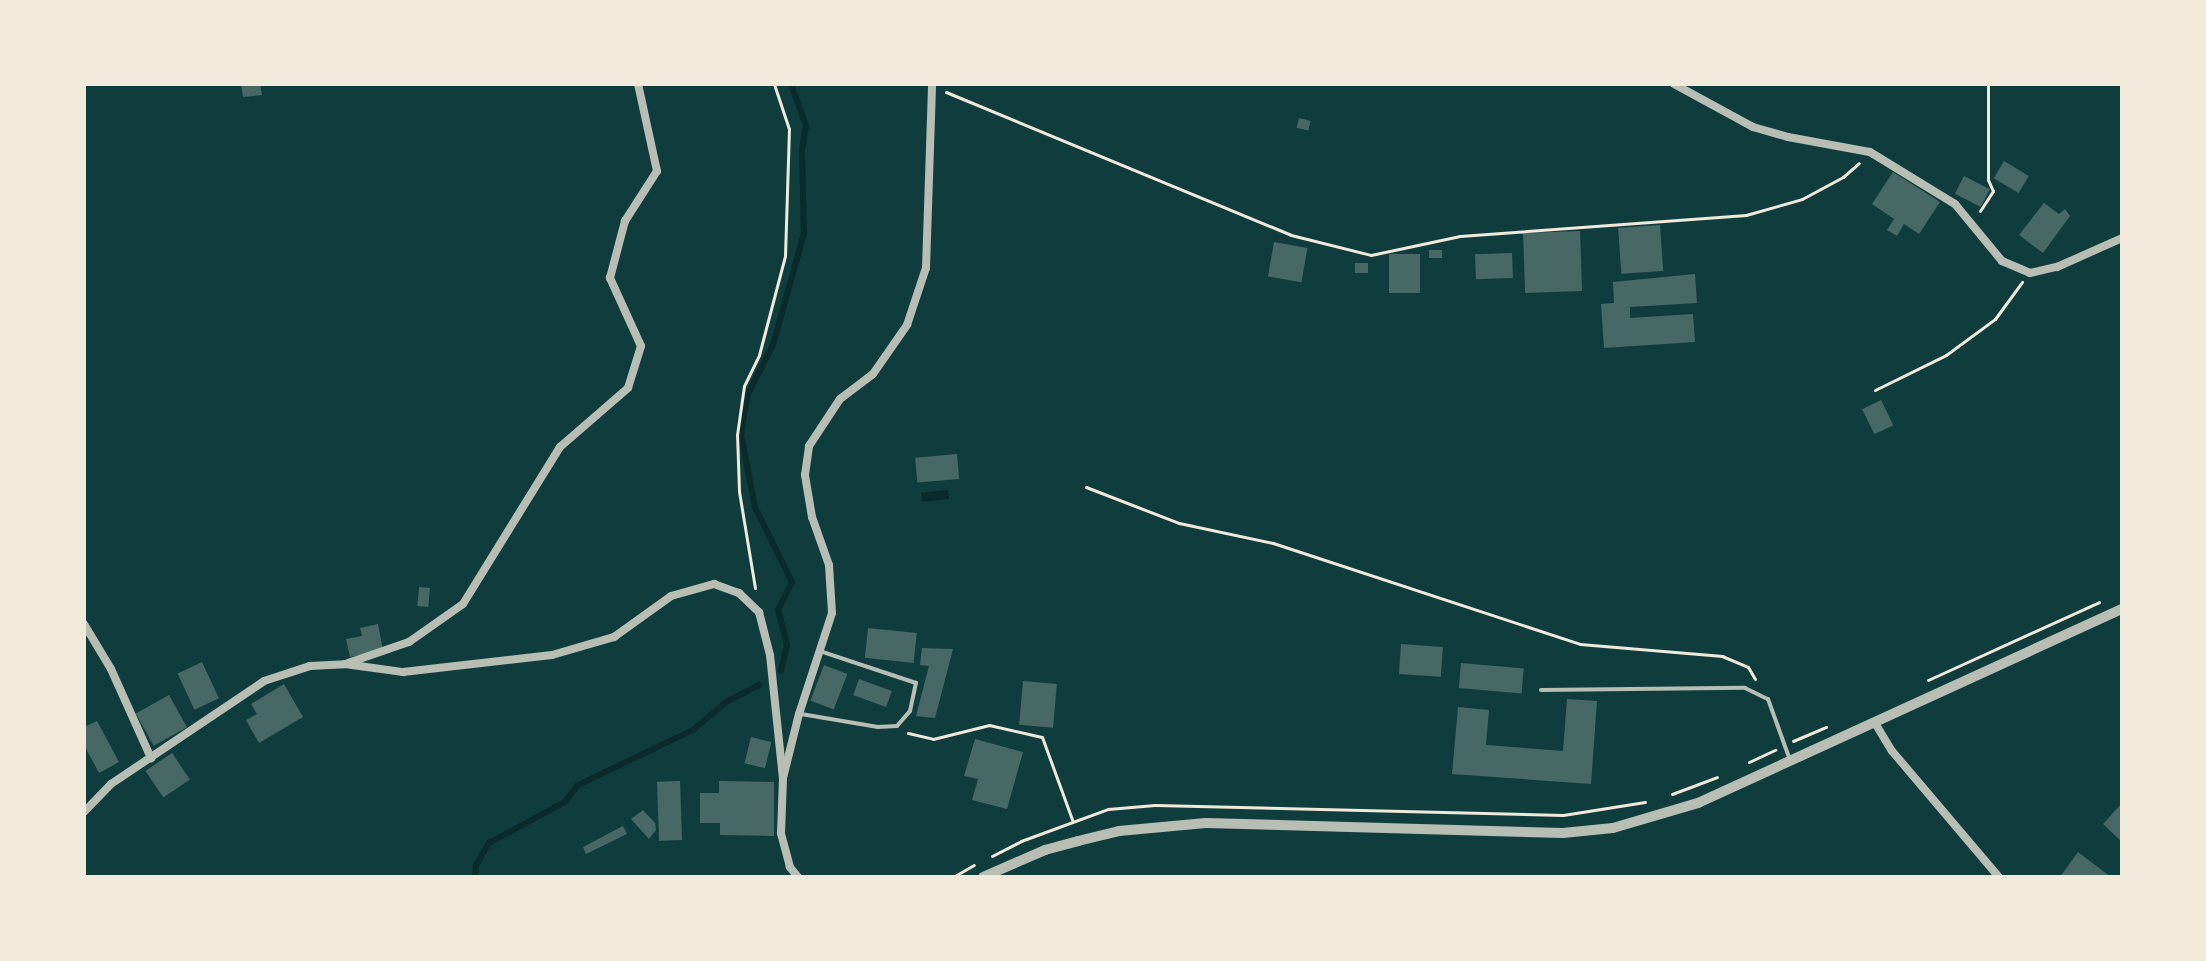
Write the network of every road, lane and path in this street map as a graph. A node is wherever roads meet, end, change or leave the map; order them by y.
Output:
1 (638, 84) edge
2 (774, 84) edge
3 (1674, 84) edge
4 (1988, 84) edge
5 (932, 85) edge
6 (1870, 152) junction
7 (1969, 222) junction
8 (2122, 238) edge
9 (2030, 273) junction
10 (1875, 390) dead end
11 (1086, 487) dead end
12 (2104, 600) dead end
13 (2122, 609) edge
14 (759, 612) junction
15 (84, 624) edge
16 (820, 651) junction
17 (345, 664) junction
18 (1925, 681) dead end
19 (1541, 690) dead end
20 (1768, 699) junction
21 (799, 714) junction
22 (1875, 723) junction
23 (1826, 726) dead end
24 (906, 733) dead end
25 (1784, 745) junction
26 (151, 758) junction
27 (1748, 762) dead end
28 (1791, 762) junction
29 (1724, 773) dead end
30 (783, 778) junction
31 (1664, 796) dead end
32 (1650, 801) dead end
33 (84, 812) edge
34 (1073, 822) junction
35 (1078, 841) junction
36 (987, 858) dead end
37 (976, 864) dead end
38 (798, 877) edge
39 (953, 877) edge
40 (983, 877) edge
41 (1999, 877) edge

1 - 17 street
2 - 14 path
3 - 6 street
4 - 7 path
5 - 6 path
5 - 16 street
6 - 7 street
7 - 9 street
8 - 9 street
9 - 10 path
11 - 20 path
12 - 18 path
13 - 22 street
14 - 17 street
14 - 30 street
15 - 26 street
16 - 21 street
16 - 21 lane
17 - 26 street
19 - 20 lane
20 - 25 lane
21 - 30 street
22 - 28 street
22 - 41 street
23 - 25 path
24 - 34 path
25 - 27 path
25 - 28 lane
26 - 33 street
28 - 35 street
29 - 31 path
30 - 38 street
32 - 34 path
34 - 35 path
34 - 36 path
35 - 40 street
37 - 39 path

